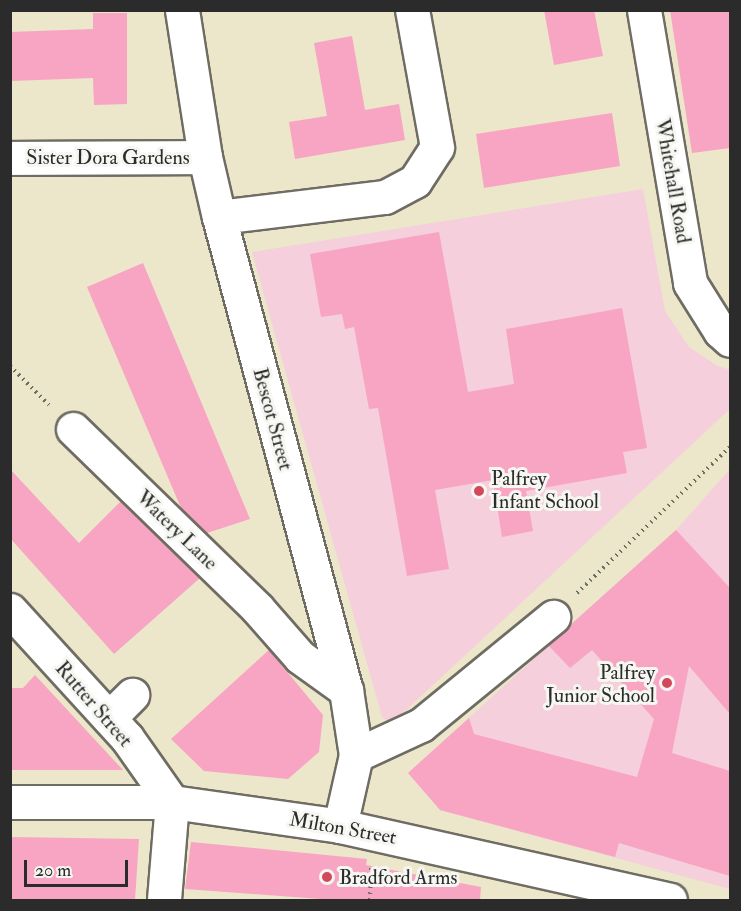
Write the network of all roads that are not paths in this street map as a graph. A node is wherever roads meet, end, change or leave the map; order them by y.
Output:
1 (182, 10) edge
2 (412, 10) edge
3 (644, 10) edge
4 (205, 157) junction
5 (10, 158) edge
6 (219, 217) junction
7 (730, 340) edge
8 (73, 429) road end
9 (10, 610) edge
10 (553, 617) road end
11 (346, 690) junction
12 (132, 695) dead end
13 (109, 718) junction
14 (356, 754) junction
15 (10, 802) edge
16 (172, 802) junction
17 (340, 826) junction
18 (164, 900) edge
19 (670, 900) edge

1 - 4 street, Bescot Street
2 - 6 street
3 - 7 street, Whitehall Road
4 - 5 street, Sister Dora Gardens
4 - 6 street, Bescot Street
6 - 11 street, Bescot Street
8 - 11 street, Watery Lane
9 - 13 street, Rutter Street
10 - 14 street
11 - 14 street, Bescot Street
12 - 13 street
13 - 16 street, Rutter Street
14 - 17 street, Bescot Street
15 - 16 street, Milton Street
16 - 17 street, Milton Street
16 - 18 street
17 - 19 street, Milton Street

